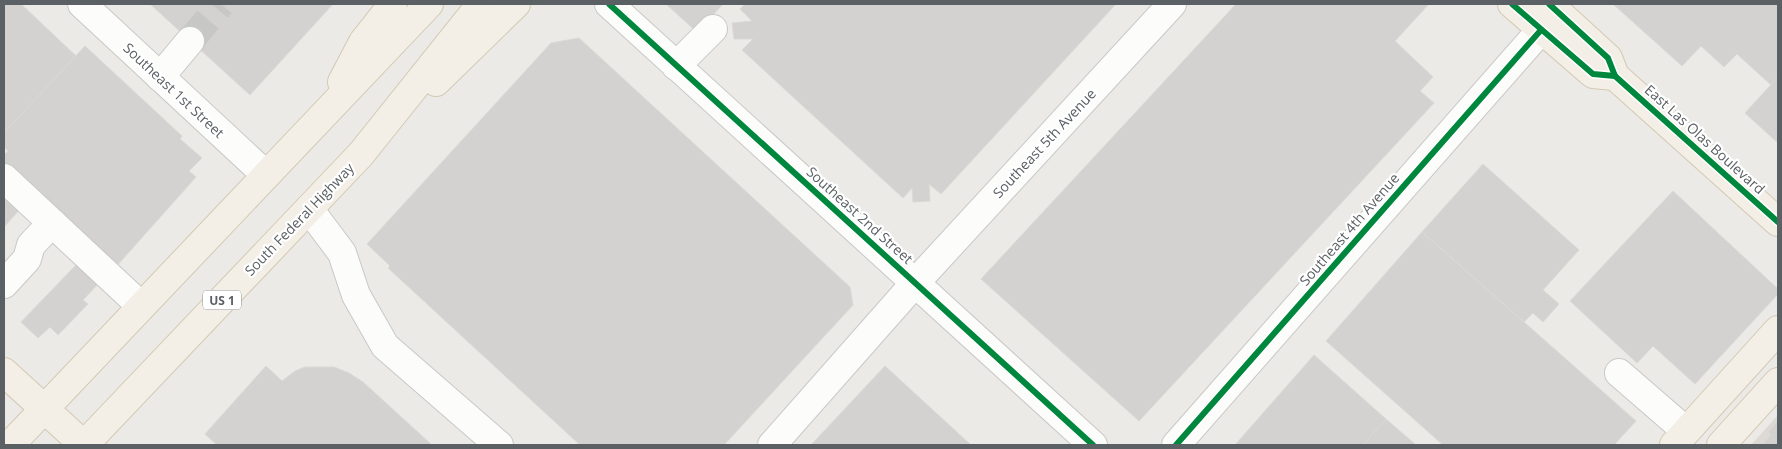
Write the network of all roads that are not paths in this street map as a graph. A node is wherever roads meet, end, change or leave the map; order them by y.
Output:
1 (82, 4) edge
2 (393, 4) edge
3 (429, 4) edge
4 (481, 4) edge
5 (516, 4) edge
6 (609, 4) edge
7 (1172, 4) edge
8 (1512, 4) edge
9 (1553, 12) edge
10 (713, 29) dead end
11 (190, 41) tunnel mouth
12 (676, 66) junction
13 (160, 77) junction
14 (326, 112) junction
15 (361, 154) junction
16 (266, 175) junction
17 (4, 178) edge
18 (309, 209) junction
19 (1778, 222) edge
20 (52, 223) junction
21 (915, 283) junction
22 (4, 284) edge
23 (141, 306) junction
24 (1778, 330) edge
25 (4, 372) edge
26 (1619, 373) dead end
27 (1778, 382) edge
28 (44, 408) junction
29 (1680, 438) edge
30 (10, 445) edge
31 (84, 445) edge
32 (498, 445) edge
33 (772, 445) edge
34 (1094, 445) edge
35 (1176, 445) edge
36 (1721, 445) edge

1 - 13 street, Southeast 1st Street
2 - 14 main road
3 - 14 main road
4 - 15 main road, South Federal Highway / US 1
5 - 15 main road
6 - 12 street, Southeast 2nd Street
7 - 21 street, Southeast 5th Avenue
8 - 9 main road, East Las Olas Boulevard
9 - 19 main road, East Las Olas Boulevard
9 - 35 street, Southeast 4th Avenue
10 - 12 street
11 - 13 street
12 - 21 street, Southeast 2nd Street
13 - 16 street, Southeast 1st Street
14 - 16 main road
15 - 18 main road, South Federal Highway / US 1
16 - 23 main road
17 - 20 street
18 - 31 main road, South Federal Highway / US 1
18 - 32 street
20 - 22 street
20 - 23 street
21 - 33 street, Southeast 5th Avenue
21 - 34 street, Southeast 2nd Street
23 - 28 main road
24 - 29 main road
25 - 28 main road
26 - 29 street
27 - 36 main road
28 - 30 main road
28 - 31 main road

